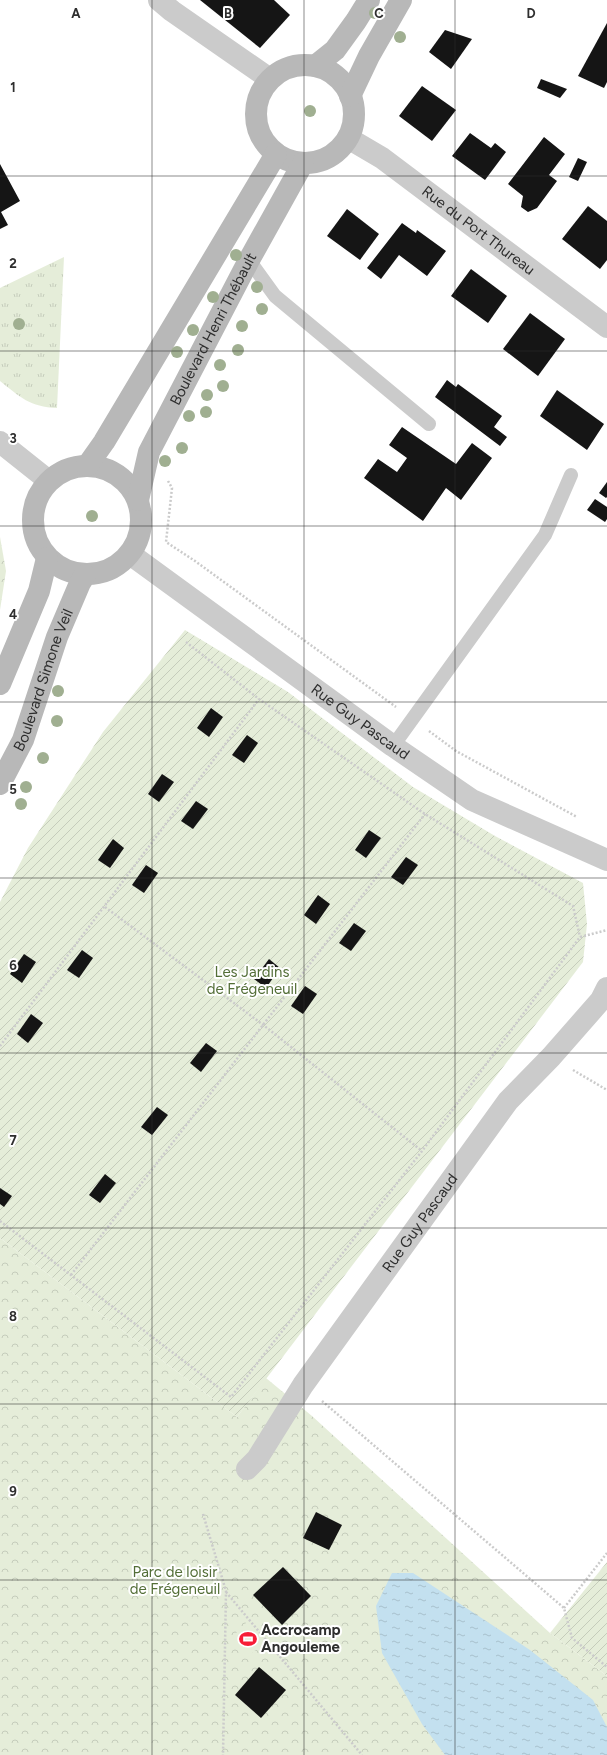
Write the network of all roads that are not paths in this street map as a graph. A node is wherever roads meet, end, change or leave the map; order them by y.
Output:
1 (159, 0) edge
2 (369, 0) edge
3 (400, 0) edge
4 (315, 66) junction
5 (270, 79) junction
6 (350, 96) junction
7 (348, 138) junction
8 (276, 154) junction
9 (303, 163) junction
10 (249, 260) junction
11 (607, 327) edge
12 (429, 424) dead end
13 (0, 442) edge
14 (87, 466) junction
15 (570, 474) dead end
16 (49, 481) junction
17 (138, 500) junction
18 (130, 554) junction
19 (47, 558) junction
20 (86, 575) junction
21 (0, 684) edge
22 (393, 746) junction
23 (0, 784) edge
24 (607, 860) edge
25 (607, 988) edge
26 (247, 1469) dead end

1 - 5 street
2 - 4 main road
3 - 6 main road
4 - 5 main road
4 - 6 main road
5 - 8 main road
6 - 7 main road
7 - 9 main road
7 - 11 street, Rue du Port Thureau
8 - 9 main road
8 - 14 main road
9 - 10 main road, Boulevard Henri Thébault
10 - 12 lane
10 - 17 main road, Boulevard Henri Thébault
13 - 16 street
14 - 16 main road
14 - 17 main road
15 - 22 lane
16 - 19 main road
17 - 18 main road
18 - 20 main road
18 - 22 street, Rue Guy Pascaud
19 - 20 main road
19 - 21 main road
20 - 23 main road, Boulevard Simone Veil
22 - 24 street, Rue Guy Pascaud
25 - 26 street, Rue Guy Pascaud

